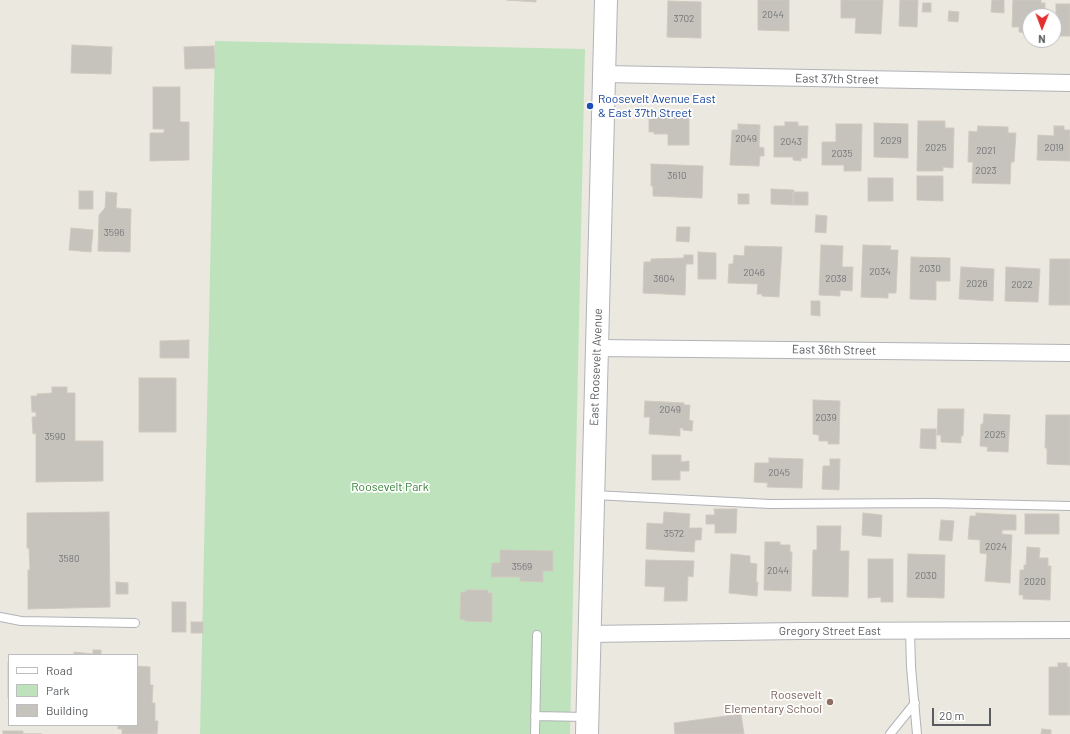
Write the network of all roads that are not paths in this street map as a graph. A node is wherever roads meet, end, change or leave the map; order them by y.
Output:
1 (606, 0) edge
2 (604, 74) junction
3 (1070, 83) edge
4 (597, 348) junction
5 (1070, 353) edge
6 (593, 494) junction
7 (1070, 506) edge
8 (0, 617) edge
9 (135, 623) dead end
10 (910, 630) junction
11 (1070, 630) edge
12 (589, 634) junction
13 (537, 635) dead end
14 (914, 703) junction
15 (535, 716) junction
16 (587, 726) edge
17 (535, 734) edge
18 (890, 734) edge
19 (917, 734) edge

1 - 2 street, East Roosevelt Avenue
2 - 3 street, East 37th Street
2 - 4 street, East Roosevelt Avenue
4 - 5 street, East 36th Street
4 - 6 street, East Roosevelt Avenue
6 - 7 lane
6 - 12 street, East Roosevelt Avenue
8 - 9 lane
10 - 11 street, Gregory Street East
10 - 12 street, Gregory Street East
10 - 14 lane
12 - 16 street, East Roosevelt Avenue
13 - 15 lane
14 - 18 lane
14 - 19 lane
15 - 16 lane
15 - 17 lane

